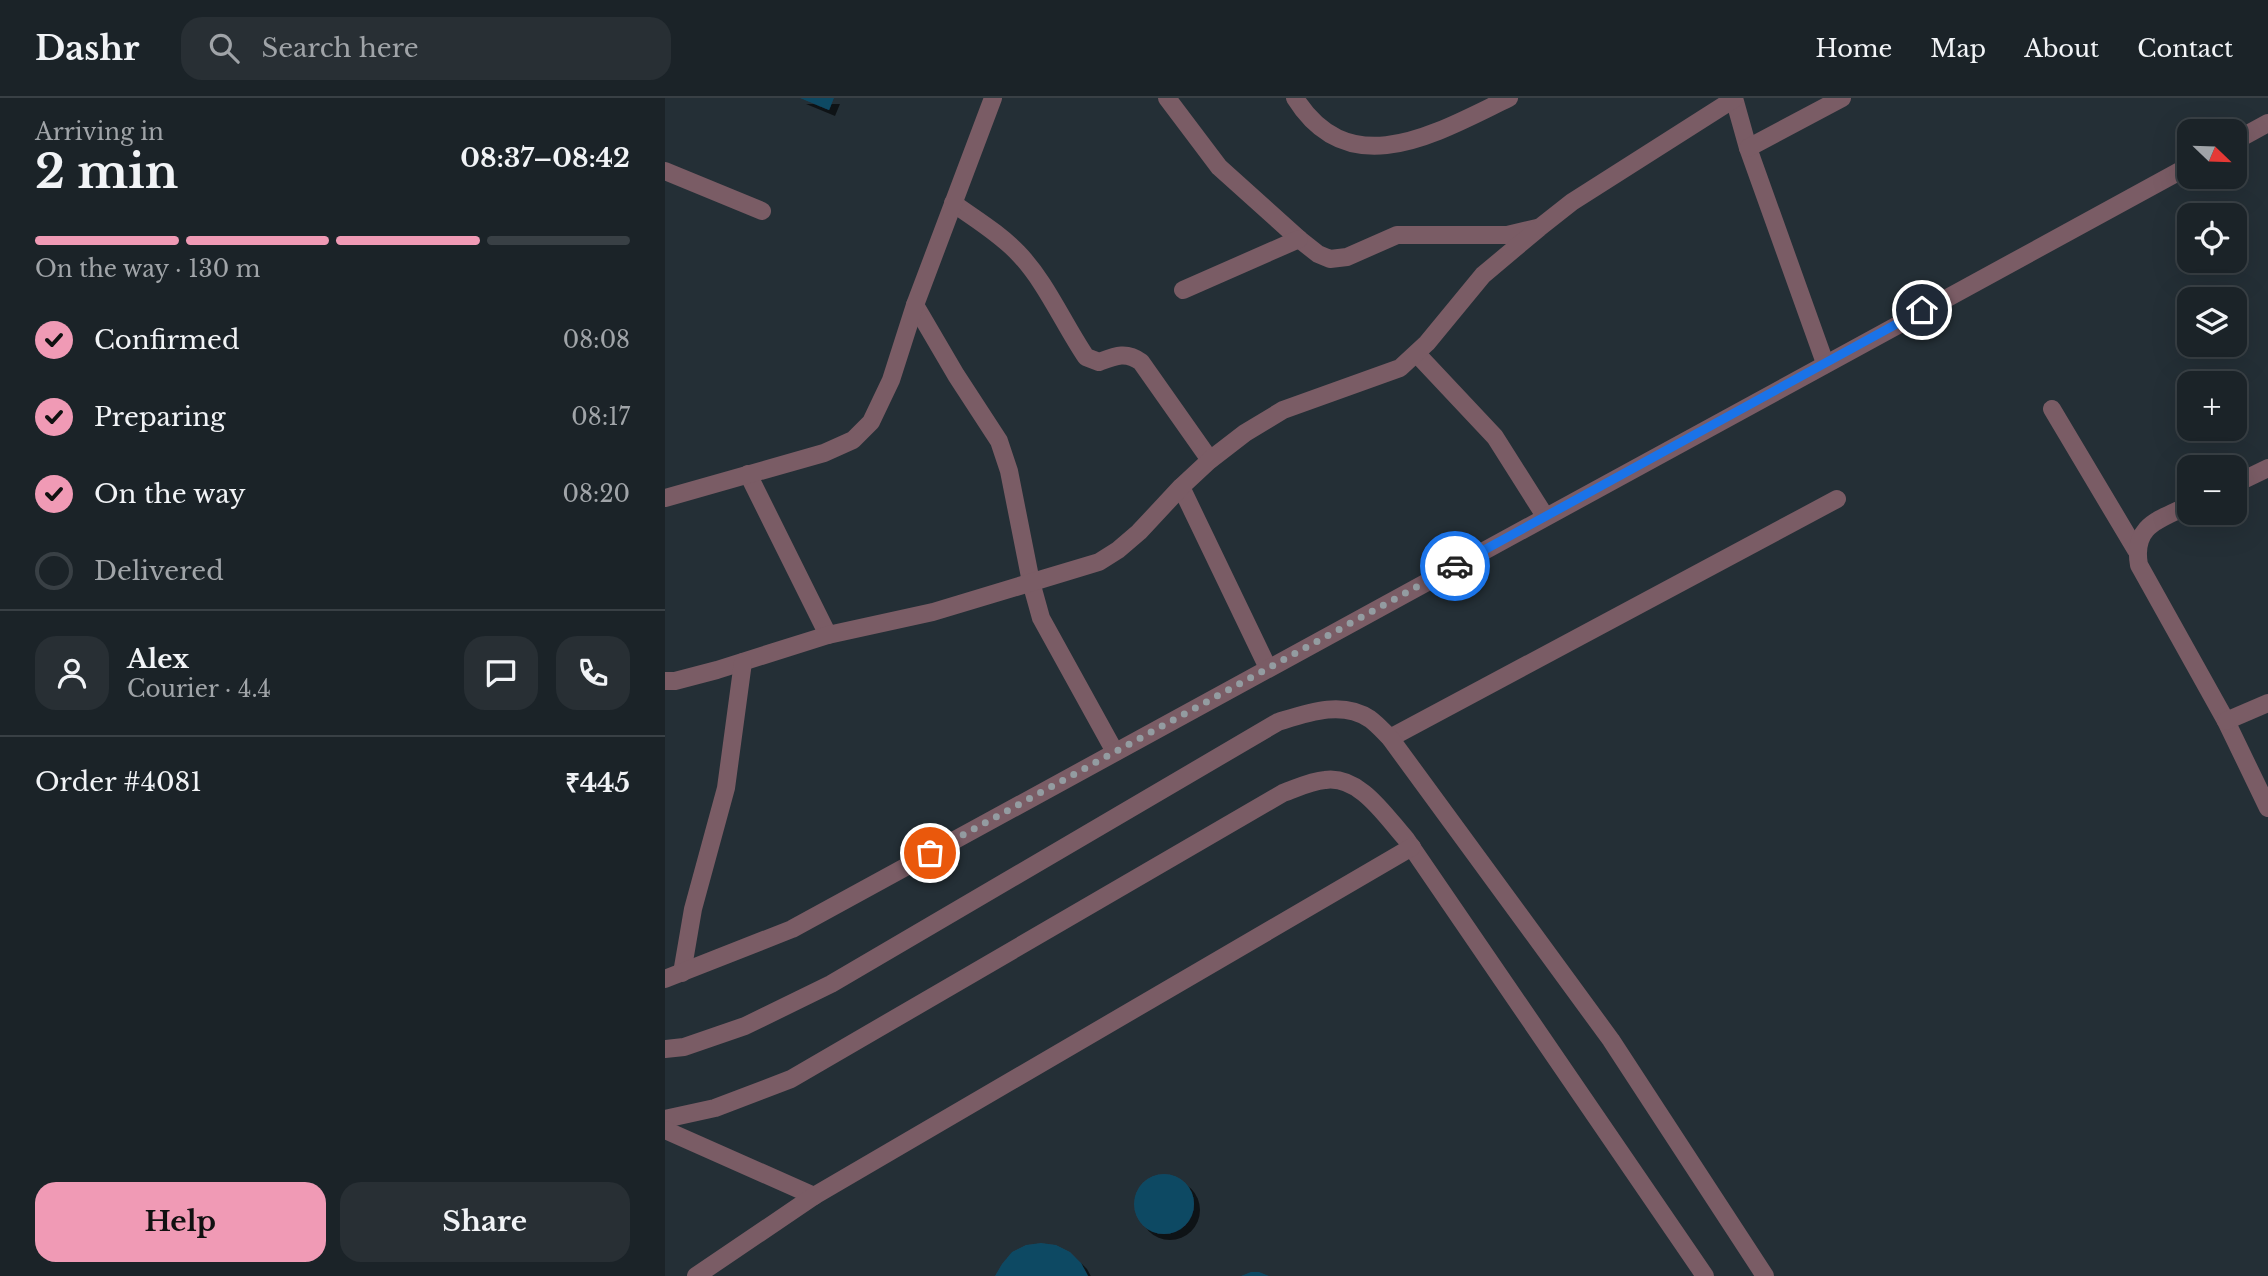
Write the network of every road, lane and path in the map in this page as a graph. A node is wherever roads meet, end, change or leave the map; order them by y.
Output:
1 (993, 98) edge
2 (1167, 98) edge
3 (1294, 98) edge
4 (1509, 98) edge
5 (1842, 98) edge
6 (1734, 99) edge
7 (2268, 123) edge
8 (2247, 134) edge
9 (1748, 148) junction
10 (665, 172) edge
11 (2177, 172) edge
12 (953, 203) junction
13 (762, 211) dead end
14 (1539, 228) junction
15 (1299, 239) junction
16 (1183, 290) dead end
17 (915, 305) junction
18 (1417, 354) junction
19 (1825, 363) junction
20 (2052, 410) dead end
21 (1210, 460) junction
22 (2268, 468) edge
23 (748, 474) junction
24 (2247, 478) edge
25 (1181, 487) junction
26 (665, 498) edge
27 (1837, 499) dead end
28 (2177, 511) edge
29 (1545, 516) junction
30 (2136, 550) junction
31 (1031, 582) junction
32 (828, 635) junction
33 (743, 662) junction
34 (1268, 668) junction
35 (665, 681) edge
36 (2268, 703) edge
37 (2226, 721) junction
38 (1390, 738) junction
39 (1115, 752) junction
40 (2268, 808) edge
41 (1412, 847) junction
42 (674, 976) edge
43 (665, 1049) edge
44 (665, 1119) edge
45 (665, 1130) edge
46 (814, 1196) junction
47 (696, 1276) edge
48 (1705, 1276) edge
49 (1765, 1276) edge

1 - 12 street
2 - 15 street
3 - 4 street
5 - 9 street
6 - 9 street
6 - 14 street
7 - 8 street
9 - 19 street
10 - 13 street
11 - 19 street
12 - 17 street
12 - 21 street
14 - 15 street
14 - 18 street
15 - 16 street
17 - 23 street
17 - 31 street
18 - 21 street
18 - 29 street
19 - 29 street
20 - 30 street
21 - 25 street
22 - 24 street
23 - 26 street
23 - 32 street
25 - 31 street
25 - 34 street
27 - 38 street
28 - 30 street
29 - 34 street
30 - 37 street
31 - 32 street
31 - 39 street
32 - 33 street
33 - 35 street
33 - 42 street
34 - 39 street
36 - 37 street
37 - 40 street
38 - 43 street
38 - 49 street
39 - 42 street
41 - 44 street
41 - 46 street
41 - 48 street
45 - 46 street
46 - 47 street

